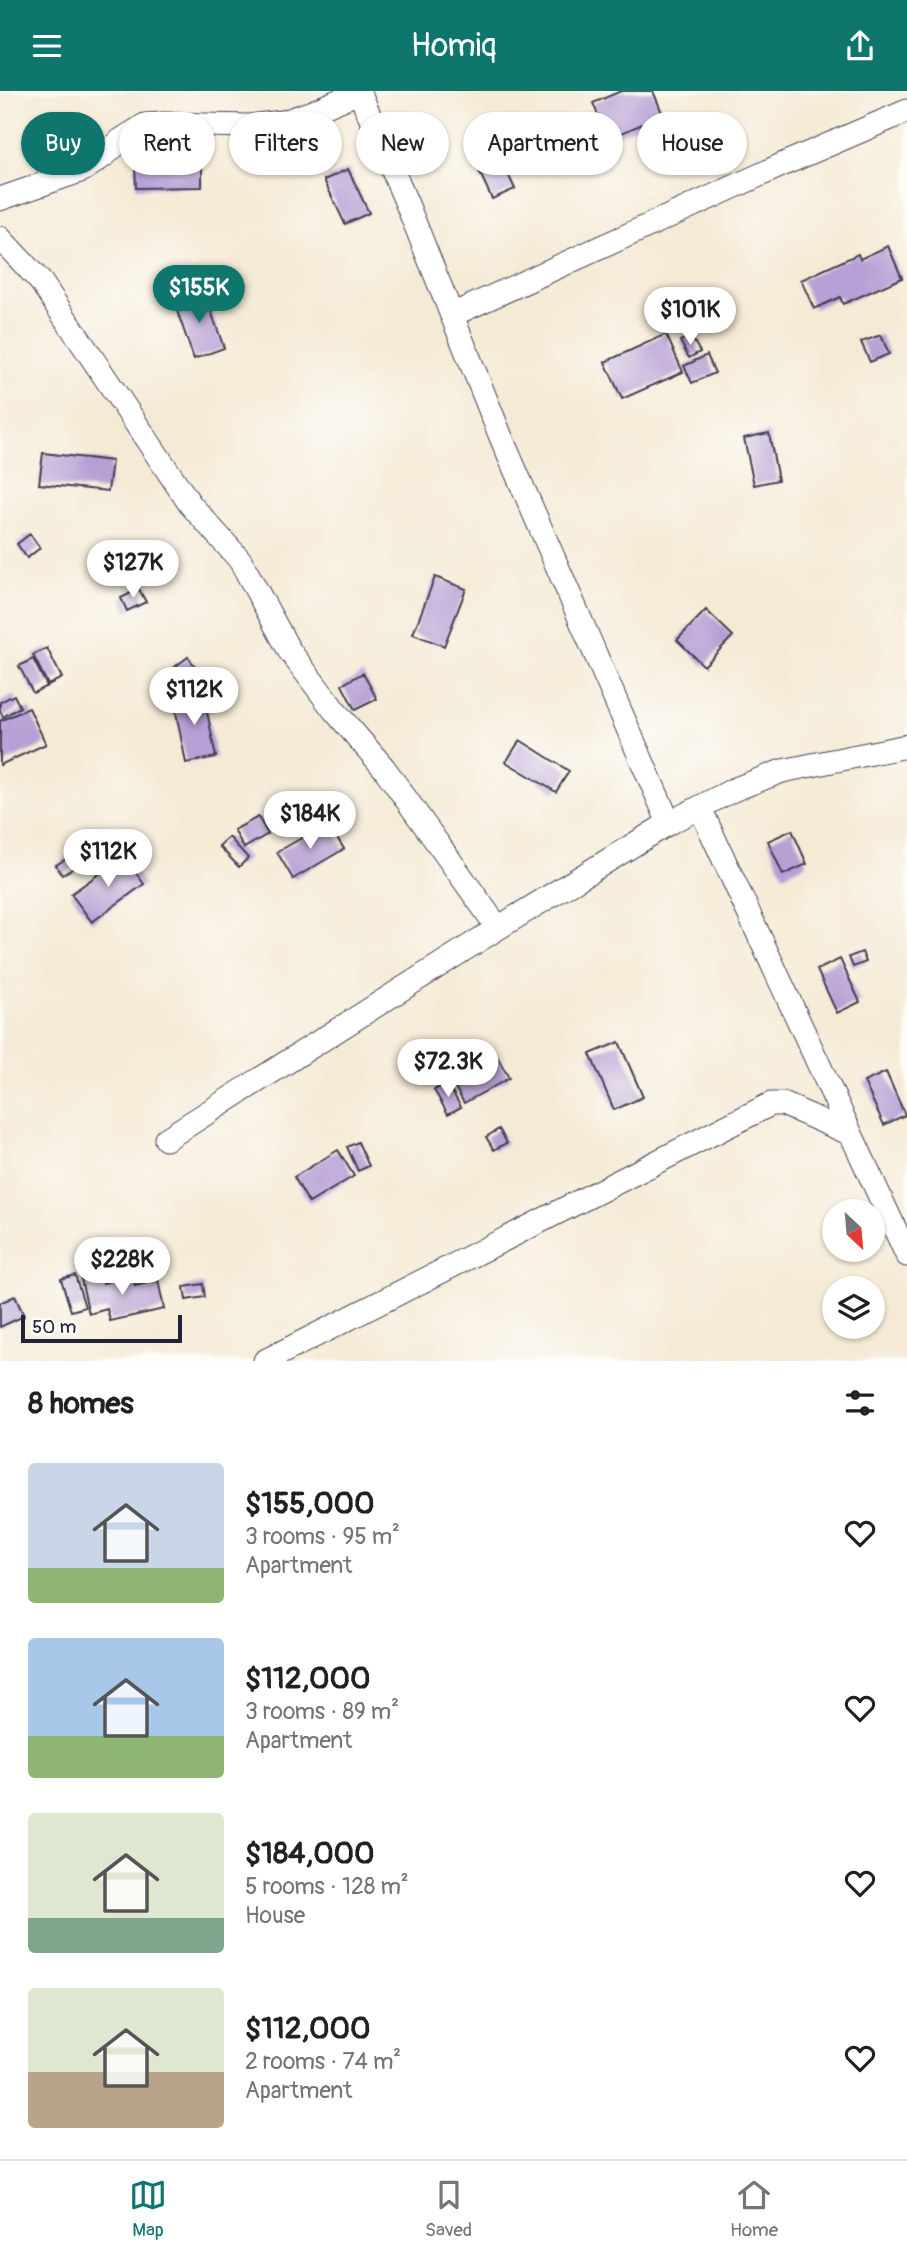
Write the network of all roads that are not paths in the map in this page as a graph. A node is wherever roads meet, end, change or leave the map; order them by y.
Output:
1 (359, 92) edge
2 (907, 111) edge
3 (0, 199) edge
4 (0, 238) edge
5 (452, 315) junction
6 (907, 746) edge
7 (699, 808) junction
8 (669, 823) junction
9 (498, 928) junction
10 (851, 1134) junction
11 (166, 1139) dead end
12 (907, 1255) edge
13 (265, 1361) edge

1 - 3 street
1 - 5 street
2 - 5 street
4 - 9 street
5 - 8 street
6 - 7 street
7 - 8 street
7 - 10 street
8 - 9 street
9 - 11 street
10 - 12 street
10 - 13 street

